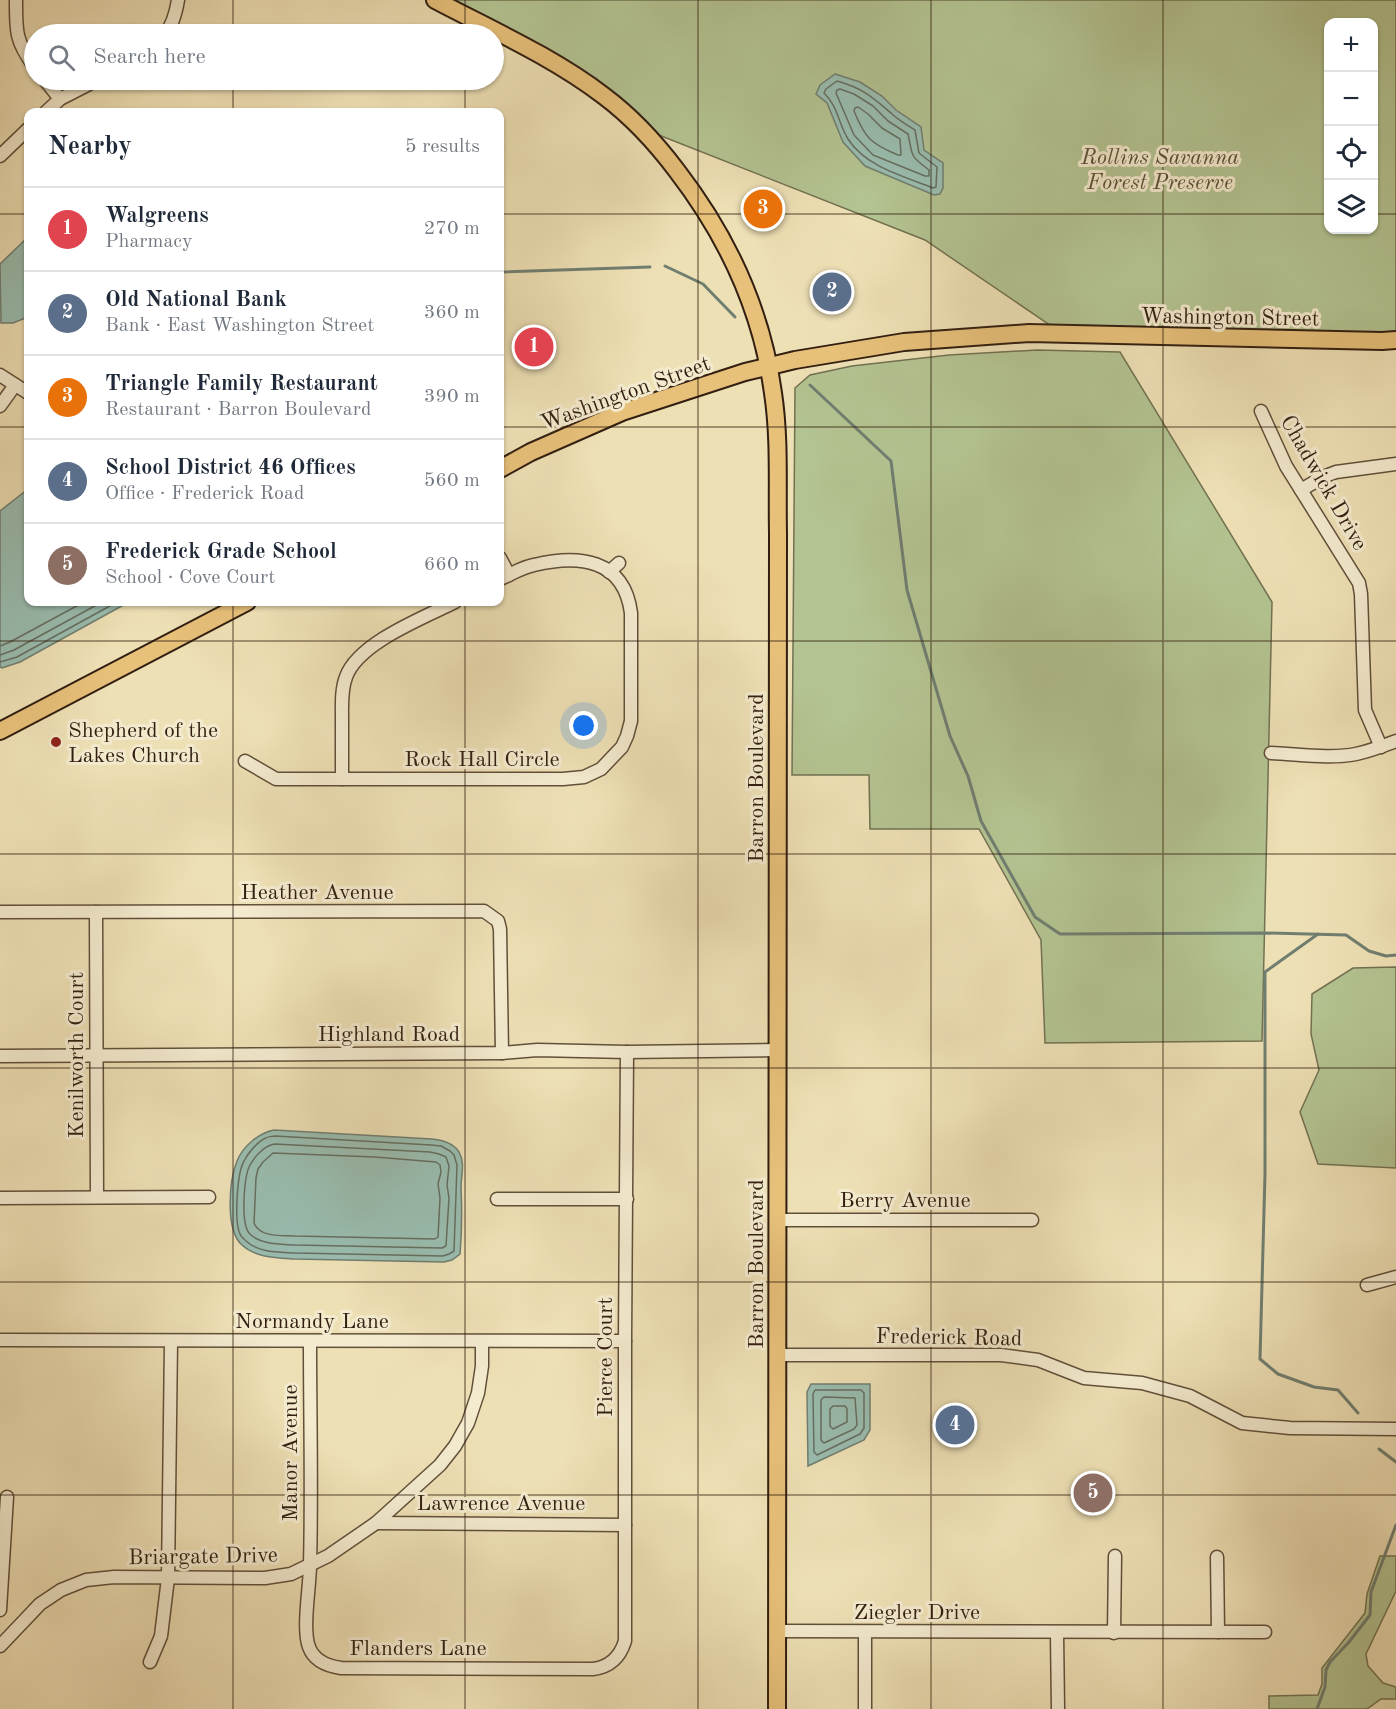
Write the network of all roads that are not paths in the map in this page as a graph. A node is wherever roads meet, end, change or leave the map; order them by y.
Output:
1 (16, 0) edge
2 (178, 0) edge
3 (435, 0) edge
4 (172, 24) edge
5 (479, 24) edge
6 (504, 37) edge
7 (24, 52) edge
8 (53, 90) edge
9 (78, 90) edge
10 (60, 99) junction
11 (50, 108) edge
12 (24, 133) edge
13 (0, 156) edge
14 (1396, 340) edge
15 (769, 366) junction
16 (0, 375) edge
17 (15, 385) junction
18 (24, 391) edge
19 (0, 406) edge
20 (1261, 411) dead end
21 (1396, 464) edge
22 (504, 467) edge
23 (1302, 490) junction
24 (504, 577) edge
25 (239, 606) edge
26 (447, 606) edge
27 (0, 731) edge
28 (1396, 741) edge
29 (1380, 747) junction
30 (1271, 753) dead end
31 (245, 761) dead end
32 (342, 779) junction
33 (0, 912) edge
34 (96, 912) junction
35 (778, 1050) junction
36 (627, 1052) junction
37 (502, 1053) junction
38 (0, 1056) edge
39 (96, 1056) junction
40 (97, 1197) junction
41 (209, 1197) dead end
42 (0, 1198) edge
43 (497, 1199) dead end
44 (627, 1199) junction
45 (778, 1220) junction
46 (1032, 1220) dead end
47 (1396, 1277) edge
48 (1366, 1285) dead end
49 (0, 1340) edge
50 (171, 1341) junction
51 (310, 1341) junction
52 (625, 1341) junction
53 (482, 1342) junction
54 (778, 1355) junction
55 (1396, 1429) edge
56 (7, 1497) dead end
57 (376, 1522) junction
58 (625, 1525) junction
59 (1115, 1556) dead end
60 (1217, 1557) dead end
61 (310, 1566) junction
62 (168, 1578) junction
63 (0, 1610) edge
64 (777, 1631) junction
65 (865, 1632) junction
66 (1218, 1632) junction
67 (1265, 1632) dead end
68 (1057, 1633) junction
69 (1114, 1633) junction
70 (0, 1646) edge
71 (615, 1659) joint
72 (150, 1662) dead end
73 (777, 1709) edge
74 (865, 1709) edge
75 (1058, 1709) edge

1 - 7 street
2 - 4 street
3 - 5 main road, Barron Boulevard
6 - 15 main road, Barron Boulevard
8 - 10 street
9 - 10 street
10 - 11 street
12 - 13 street
14 - 15 main road, Washington Street
15 - 22 main road, Washington Street
15 - 35 main road, Barron Boulevard
16 - 17 street
17 - 18 street
17 - 19 street
20 - 23 street, Chadwick Drive
21 - 23 street
23 - 29 street, Chadwick Drive
24 - 32 street, Rock Hall Circle
25 - 27 main road
26 - 32 street
28 - 29 street
29 - 30 street
31 - 32 street, Rock Hall Circle
33 - 34 street, Heather Avenue
34 - 37 street, Heather Avenue
34 - 39 street, Kenilworth Court
35 - 36 street, Highland Road
35 - 45 main road, Barron Boulevard
36 - 37 street, Highland Road
36 - 44 street, Pierce Court
37 - 39 street, Highland Road
38 - 39 street, Highland Road
39 - 40 street, Kenilworth Court
40 - 41 street
40 - 42 street
43 - 44 street
44 - 52 street, Pierce Court
45 - 46 street, Berry Avenue
45 - 54 main road, Barron Boulevard
47 - 48 street
49 - 50 street, Normandy Lane
50 - 51 street, Normandy Lane
50 - 62 street
51 - 53 street, Normandy Lane
51 - 61 street, Manor Avenue
52 - 53 street, Normandy Lane
52 - 58 street, Pierce Court
53 - 57 street, Briargate Drive
54 - 55 street, Frederick Road
54 - 64 main road, Barron Boulevard
56 - 63 street
57 - 58 street, Lawrence Avenue
57 - 61 street, Briargate Drive
58 - 71 street, Pierce Court
59 - 69 street
60 - 66 street
61 - 62 street, Briargate Drive
61 - 71 street, Flanders Lane
62 - 70 street, Briargate Drive
62 - 72 street
64 - 65 street, Ziegler Drive
64 - 73 main road, Barron Boulevard
65 - 68 street, Ziegler Drive
65 - 74 street
66 - 67 street, Ziegler Drive
66 - 69 street, Ziegler Drive
68 - 69 street, Ziegler Drive
68 - 75 street

